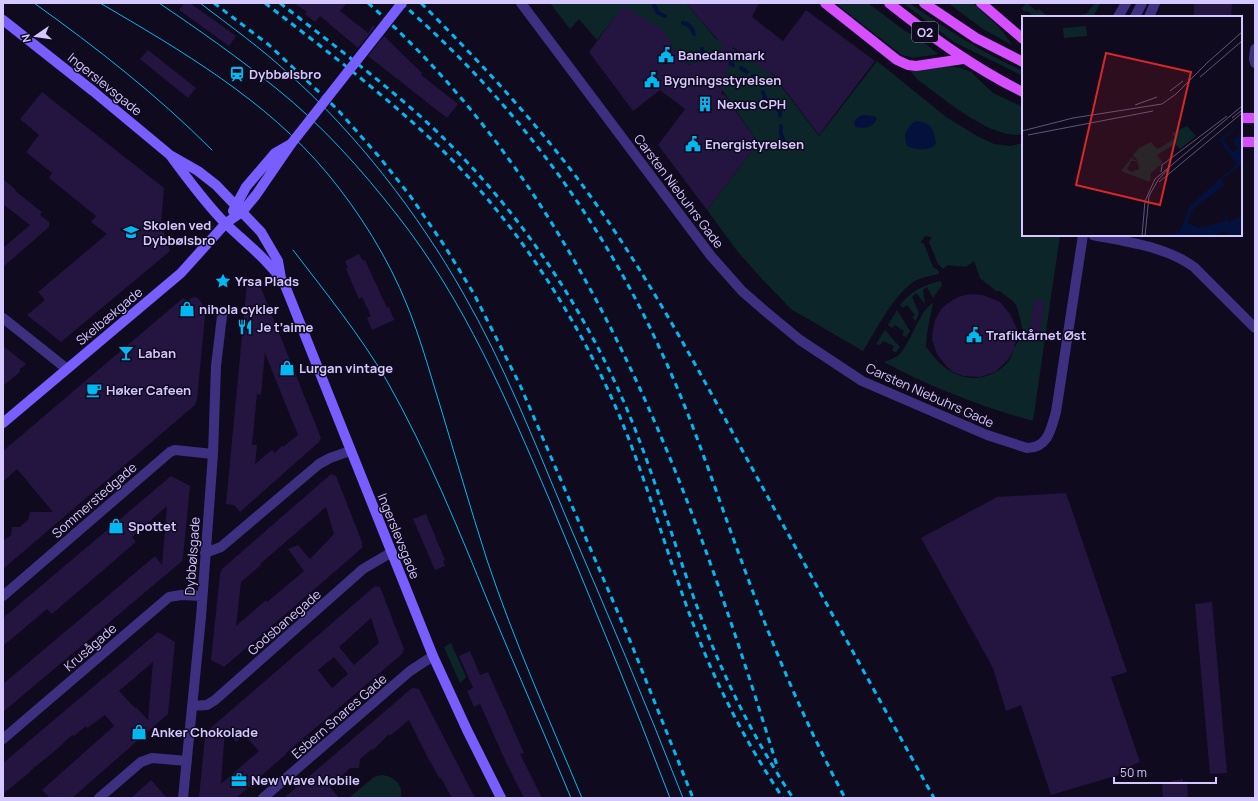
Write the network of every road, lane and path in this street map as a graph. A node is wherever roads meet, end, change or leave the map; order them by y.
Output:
1 (402, 3) edge
2 (521, 3) edge
3 (825, 3) edge
4 (889, 3) edge
5 (924, 3) edge
6 (981, 3) edge
7 (1126, 3) edge
8 (1142, 3) edge
9 (1155, 3) edge
10 (1119, 16) edge
11 (1136, 16) edge
12 (1150, 16) edge
13 (3, 20) edge
14 (1022, 38) edge
15 (1255, 48) edge
16 (963, 59) junction
17 (1022, 61) edge
18 (1255, 63) edge
19 (1022, 92) edge
20 (1242, 118) edge
21 (1255, 118) edge
22 (1242, 142) edge
23 (1255, 142) edge
24 (170, 155) junction
25 (239, 208) junction
26 (226, 223) junction
27 (1083, 236) edge
28 (1098, 236) edge
29 (281, 279) junction
30 (222, 316) dead end
31 (3, 318) edge
32 (1255, 328) edge
33 (67, 369) junction
34 (3, 423) edge
35 (350, 451) junction
36 (213, 454) junction
37 (392, 552) junction
38 (205, 553) junction
39 (3, 596) edge
40 (202, 596) junction
41 (433, 656) junction
42 (192, 706) junction
43 (3, 739) edge
44 (187, 761) junction
45 (99, 798) edge
46 (184, 798) edge
47 (263, 798) edge
48 (502, 798) edge

1 - 25 street, bridge
2 - 27 street, Carsten Niebuhrs Gade
3 - 16 main road
4 - 16 main road, O2
5 - 17 main road, O2
6 - 14 main road
7 - 10 street
8 - 11 street
9 - 12 street
13 - 24 street, Ingerslevsgade
15 - 18 street
16 - 19 main road, O2
20 - 21 main road
22 - 23 main road
24 - 25 street, Ingerslevsgade
24 - 26 street, Ingerslevsgade
25 - 26 street
25 - 29 street, Ingerslevsgade
26 - 29 street, Ingerslevsgade
26 - 33 street, Skelbækgade
28 - 32 street
29 - 35 street, Ingerslevsgade
30 - 36 street, Dybbølsgade
31 - 33 street
33 - 34 street, Skelbækgade
35 - 37 street, Ingerslevsgade
35 - 38 street
36 - 38 street, Dybbølsgade
36 - 39 street, Sommerstedgade
37 - 41 street, Ingerslevsgade
37 - 42 street, Godsbanegade
38 - 40 street, Dybbølsgade
40 - 42 street, Dybbølsgade
40 - 43 street, Krusågade
41 - 47 street, Esbern Snares Gade
41 - 48 street, Ingerslevsgade
42 - 44 street, Dybbølsgade
44 - 45 street
44 - 46 street, Dybbølsgade

